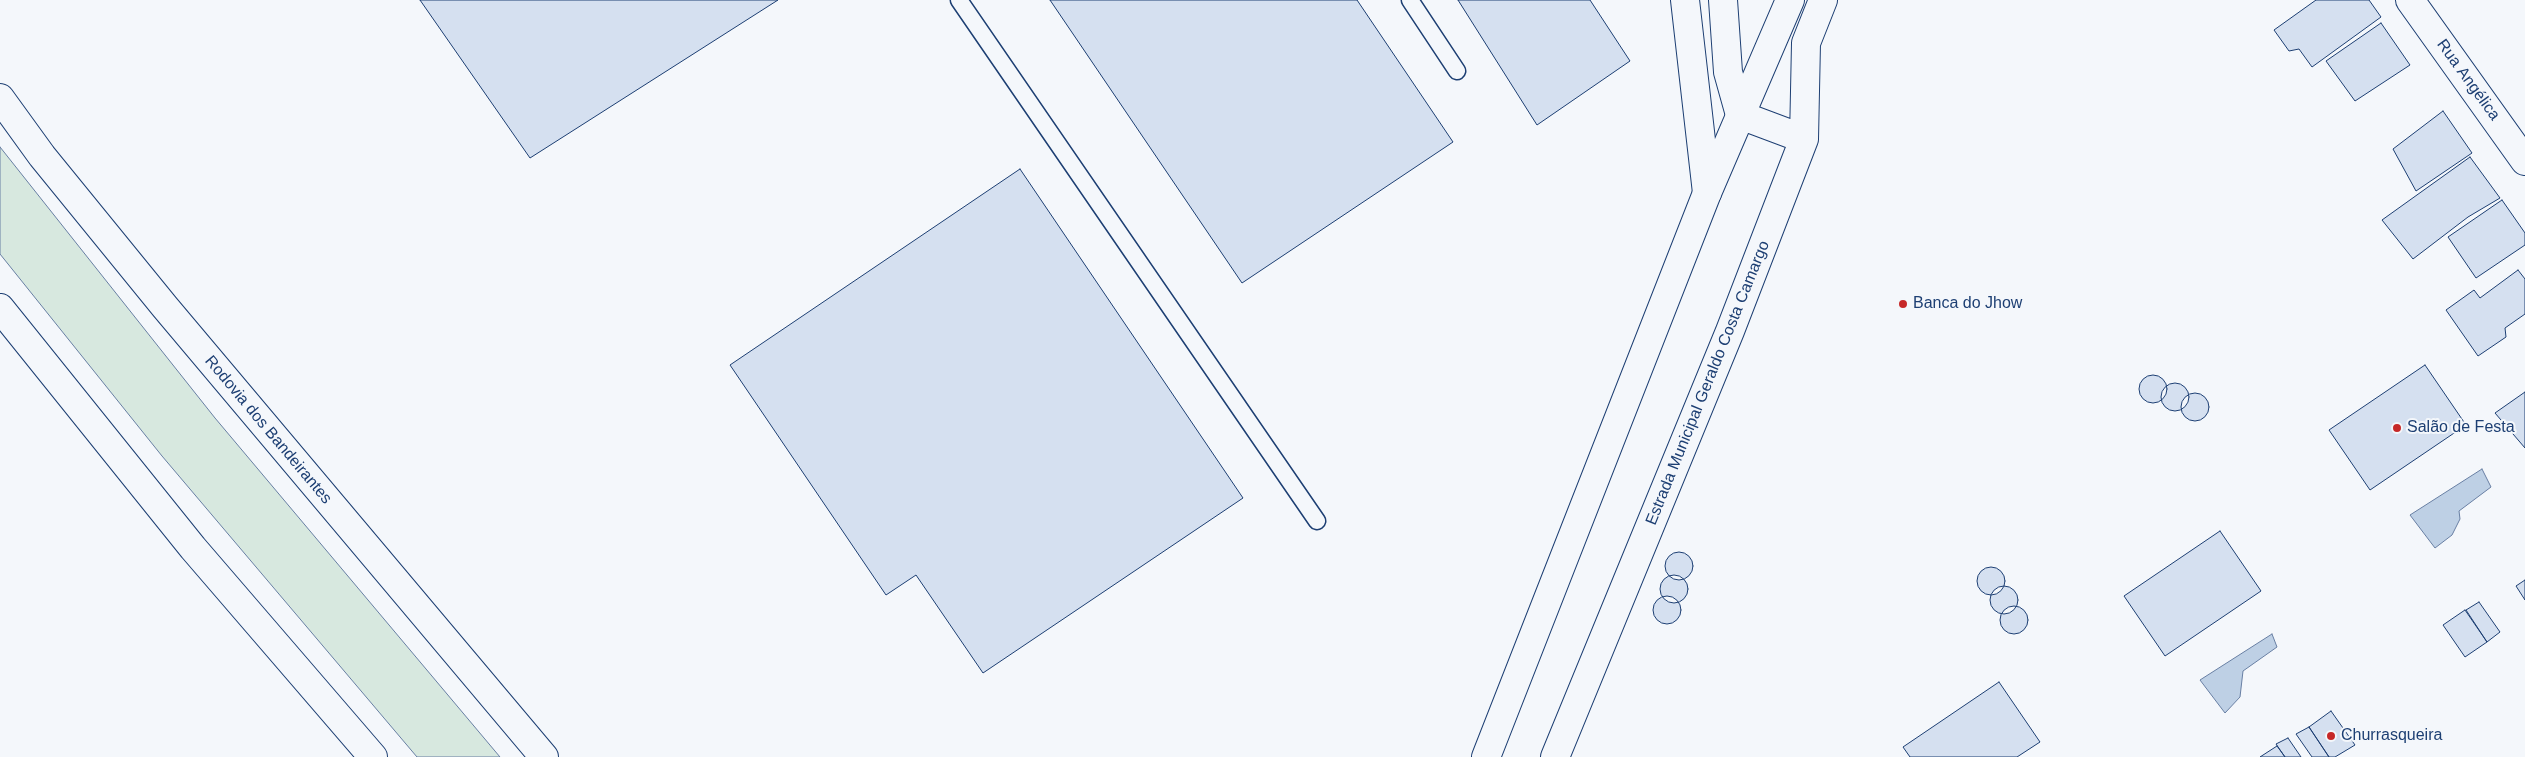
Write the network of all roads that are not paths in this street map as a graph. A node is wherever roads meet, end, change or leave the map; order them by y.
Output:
1 (959, 0) edge
2 (1410, 0) edge
3 (1685, 0) edge
4 (1723, 0) edge
5 (1790, 0) edge
6 (1824, 0) edge
7 (2410, 0) edge
8 (1457, 70) dead end
9 (0, 98) edge
10 (1740, 115) junction
11 (1804, 139) junction
12 (2525, 161) edge
13 (1706, 193) junction
14 (0, 308) edge
15 (1317, 522) dead end
16 (373, 757) edge
17 (544, 757) edge
18 (1486, 757) edge
19 (1555, 757) edge

1 - 15 lane
2 - 8 lane
3 - 13 main road
4 - 10 main road
5 - 10 main road
6 - 11 main road, Estrada Municipal Geraldo Costa Camargo
7 - 12 main road, Rua Angélica
9 - 17 main road, Rodovia dos Bandeirantes
10 - 11 main road
10 - 13 main road
11 - 19 main road, Estrada Municipal Geraldo Costa Camargo
13 - 18 main road
14 - 16 main road

